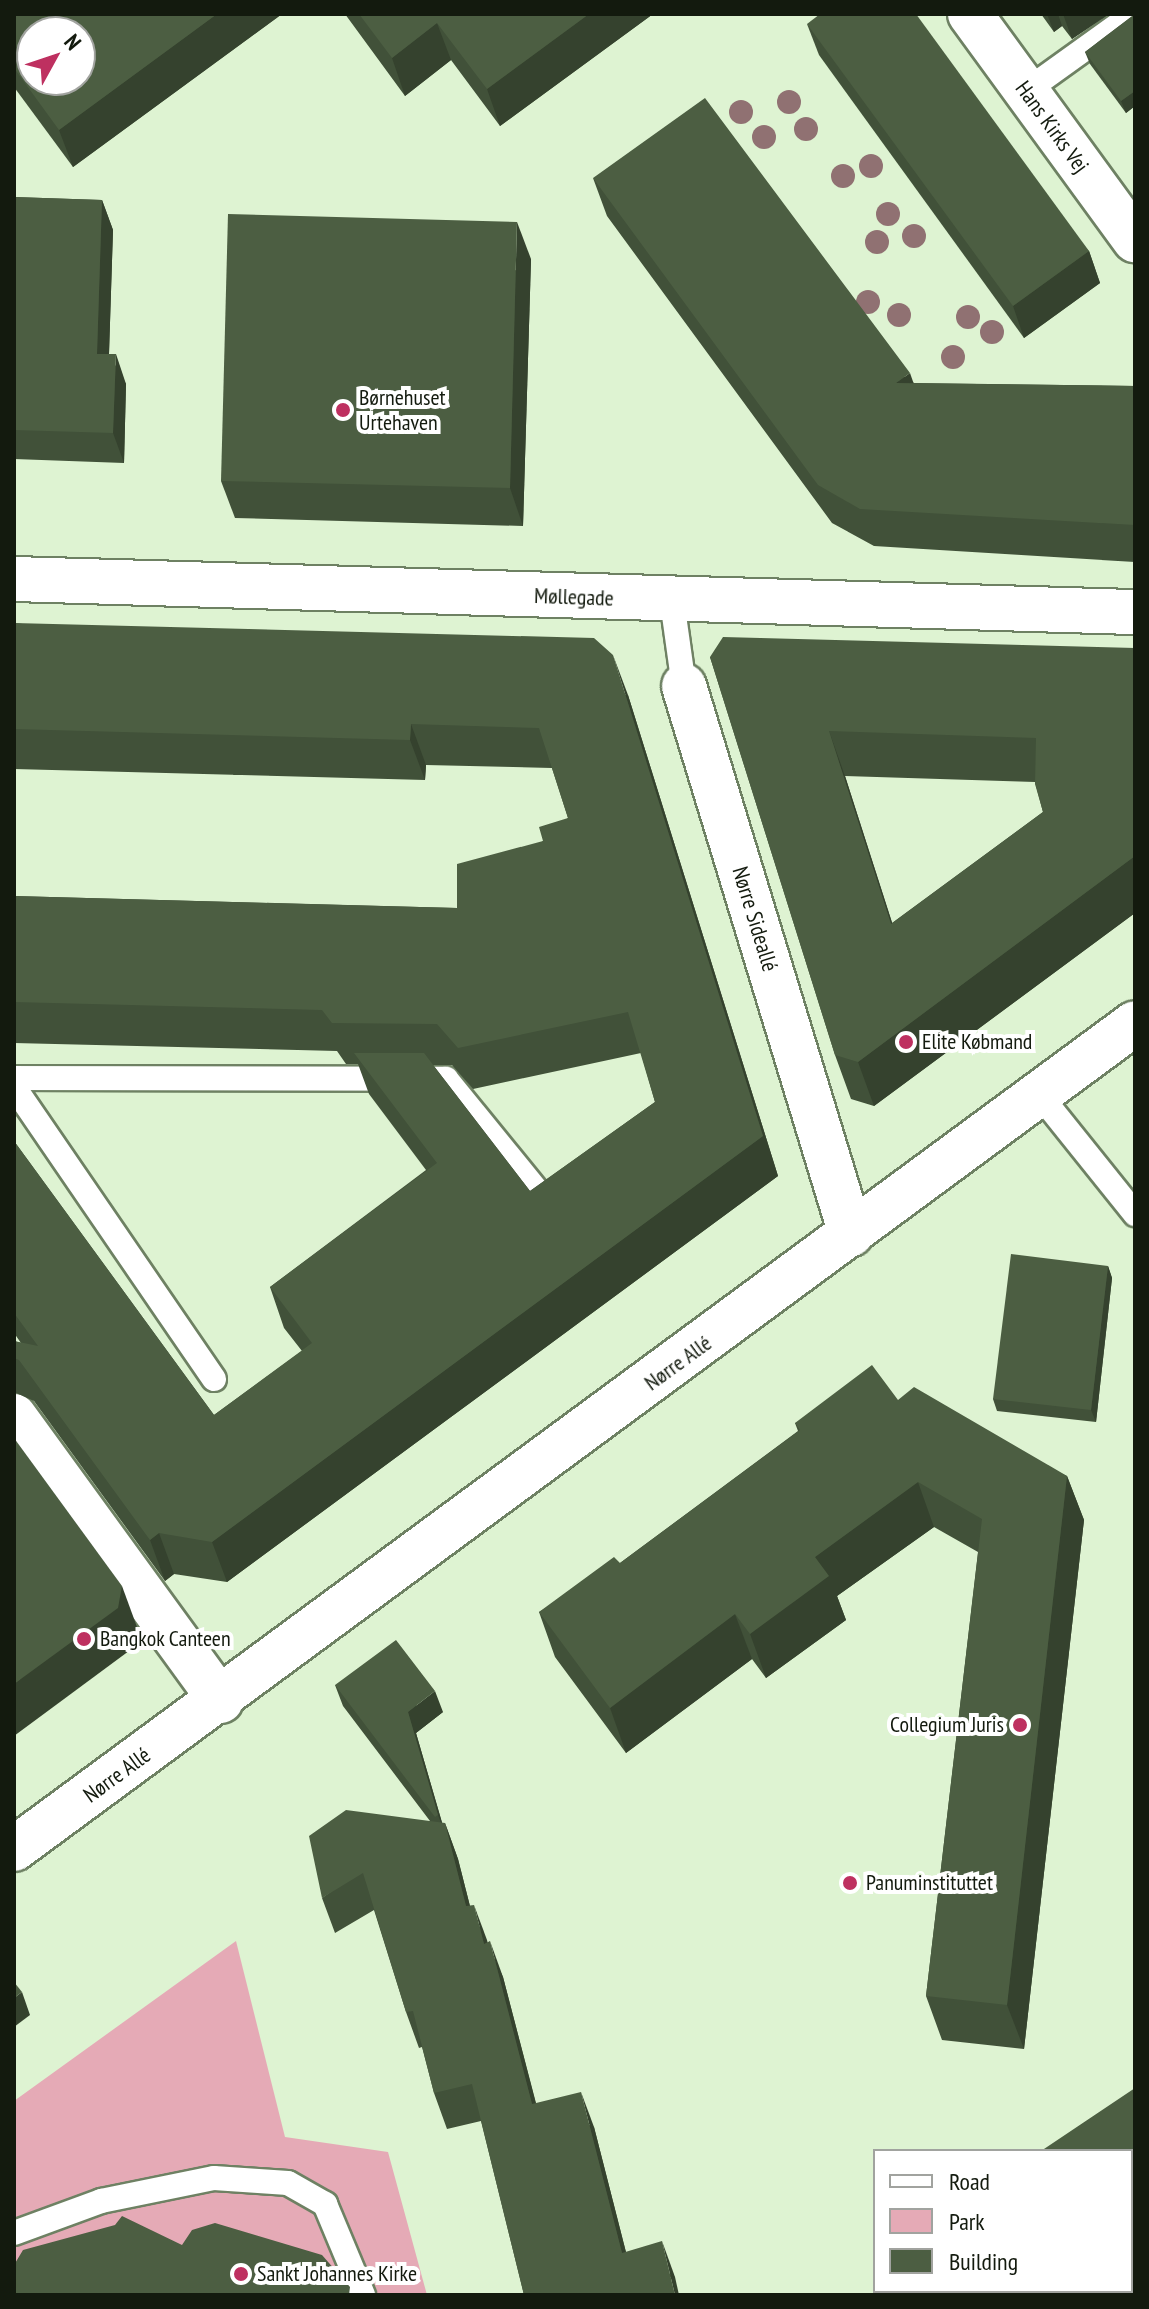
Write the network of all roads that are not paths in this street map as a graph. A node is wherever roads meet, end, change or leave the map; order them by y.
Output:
1 (970, 14) edge
2 (1133, 14) edge
3 (1026, 91) junction
4 (1135, 240) edge
5 (14, 579) edge
6 (672, 601) junction
7 (1135, 612) edge
8 (684, 686) joint
9 (1134, 1029) edge
10 (14, 1078) edge
11 (14, 1087) edge
12 (1039, 1094) junction
13 (539, 1193) edge
14 (1135, 1214) edge
15 (851, 1234) junction
16 (214, 1379) dead end
17 (14, 1416) edge
18 (221, 1701) junction
19 (14, 1849) edge
20 (14, 2233) edge
21 (363, 2295) edge

1 - 3 street, Hans Kirks Vej
2 - 3 lane
3 - 4 street, Hans Kirks Vej
5 - 6 street, Møllegade
6 - 7 street, Møllegade
6 - 8 lane, Nørre Sideallé
8 - 15 street, Nørre Sideallé
9 - 12 street, Nørre Allé
10 - 13 lane
11 - 16 lane
12 - 14 lane
12 - 15 street, Nørre Allé
15 - 18 street, Nørre Allé
17 - 18 street
18 - 19 street, Nørre Allé
20 - 21 lane

